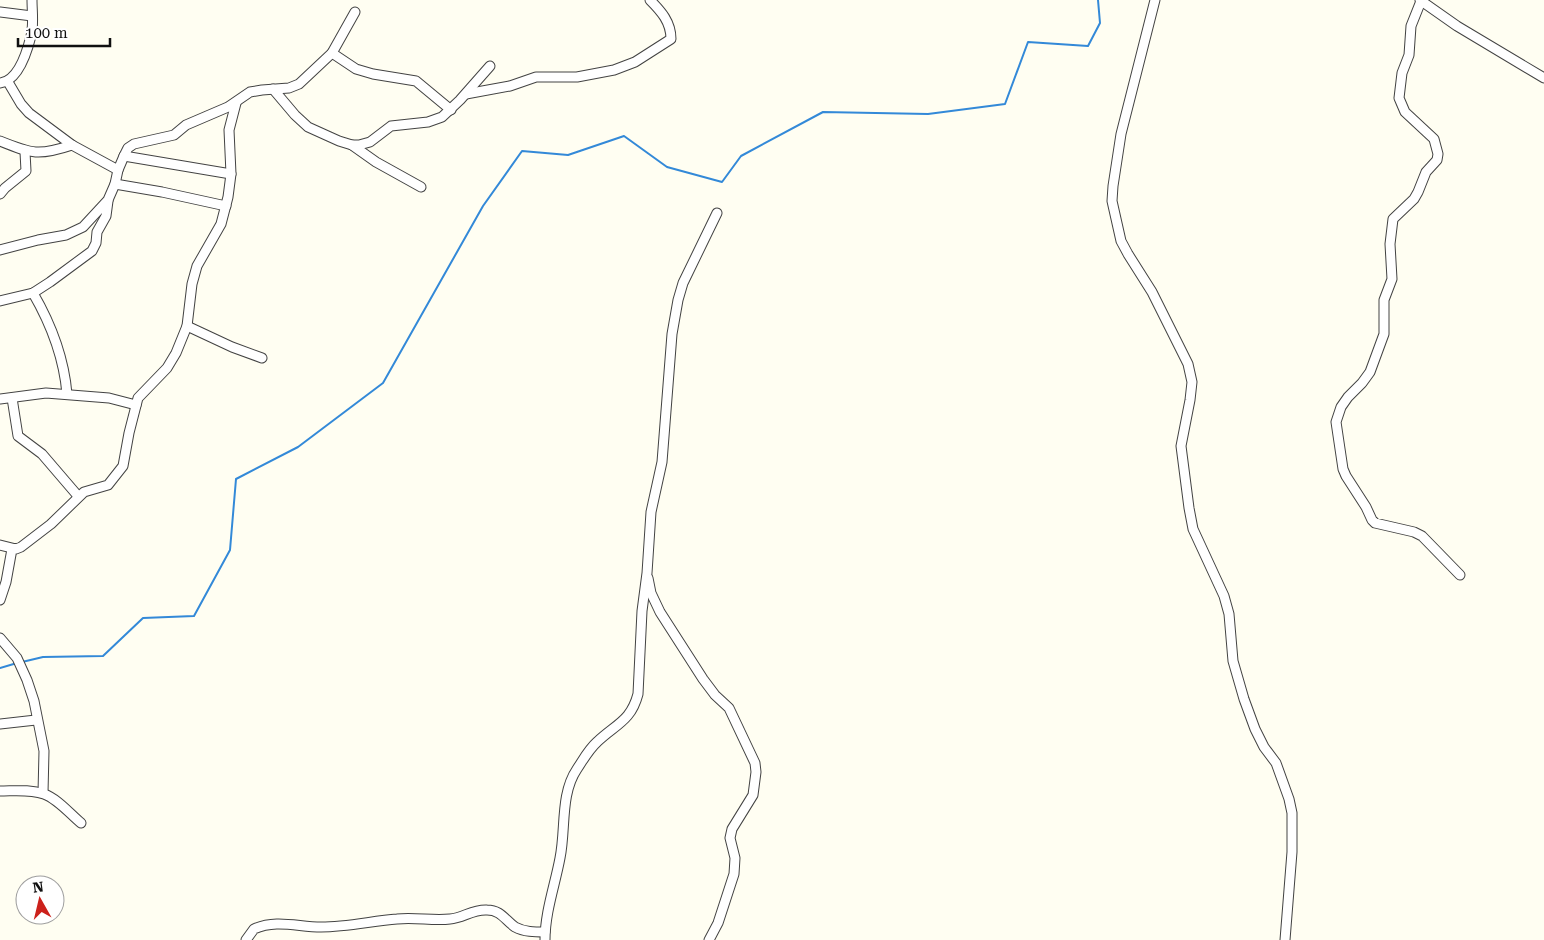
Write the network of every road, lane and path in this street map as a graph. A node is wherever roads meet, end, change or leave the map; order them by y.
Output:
1 (32, 0) edge
2 (650, 0) edge
3 (1155, 0) edge
4 (1420, 0) edge
5 (0, 12) edge
6 (355, 12) dead end
7 (32, 16) junction
8 (332, 53) junction
9 (490, 66) dead end
10 (1544, 78) edge
11 (4, 82) edge
12 (274, 89) junction
13 (466, 94) junction
14 (232, 105) junction
15 (451, 110) junction
16 (0, 141) edge
17 (72, 145) junction
18 (352, 145) junction
19 (25, 152) junction
20 (124, 156) junction
21 (118, 170) junction
22 (231, 174) junction
23 (115, 184) junction
24 (421, 187) dead end
25 (0, 194) edge
26 (108, 200) junction
27 (226, 206) junction
28 (717, 214) dead end
29 (0, 250) edge
30 (33, 293) junction
31 (0, 301) edge
32 (188, 326) junction
33 (262, 358) dead end
34 (67, 394) junction
35 (12, 398) junction
36 (0, 399) edge
37 (136, 405) junction
38 (78, 496) junction
39 (0, 545) edge
40 (12, 549) junction
41 (648, 573) junction
42 (1460, 575) dead end
43 (0, 600) edge
44 (0, 638) edge
45 (36, 720) junction
46 (0, 724) edge
47 (0, 791) edge
48 (43, 794) junction
49 (81, 823) dead end
50 (545, 936) edge
51 (246, 940) edge
52 (709, 940) edge
53 (1285, 940) edge

1 - 7 street
2 - 13 street
3 - 53 street
4 - 10 street
4 - 42 street
5 - 7 street
6 - 8 street
7 - 11 street
8 - 12 street
8 - 15 street
9 - 13 street
11 - 17 street
12 - 14 street
12 - 18 street
13 - 15 street
14 - 20 street
14 - 22 street
15 - 18 street
16 - 19 street
17 - 19 street
17 - 21 street
18 - 24 street
19 - 25 street
20 - 21 street
20 - 22 street
21 - 23 street
22 - 27 street
23 - 26 street
23 - 27 street
26 - 29 street
26 - 30 street
27 - 32 street
28 - 41 street
30 - 31 street
30 - 34 street
32 - 33 street
32 - 37 street
34 - 35 street
34 - 37 street
35 - 36 street
35 - 38 street
37 - 38 street
38 - 40 street
39 - 40 street
40 - 43 street
41 - 50 street
41 - 52 street
44 - 45 street
45 - 46 street
45 - 48 street
47 - 48 street
48 - 49 street
50 - 51 street

